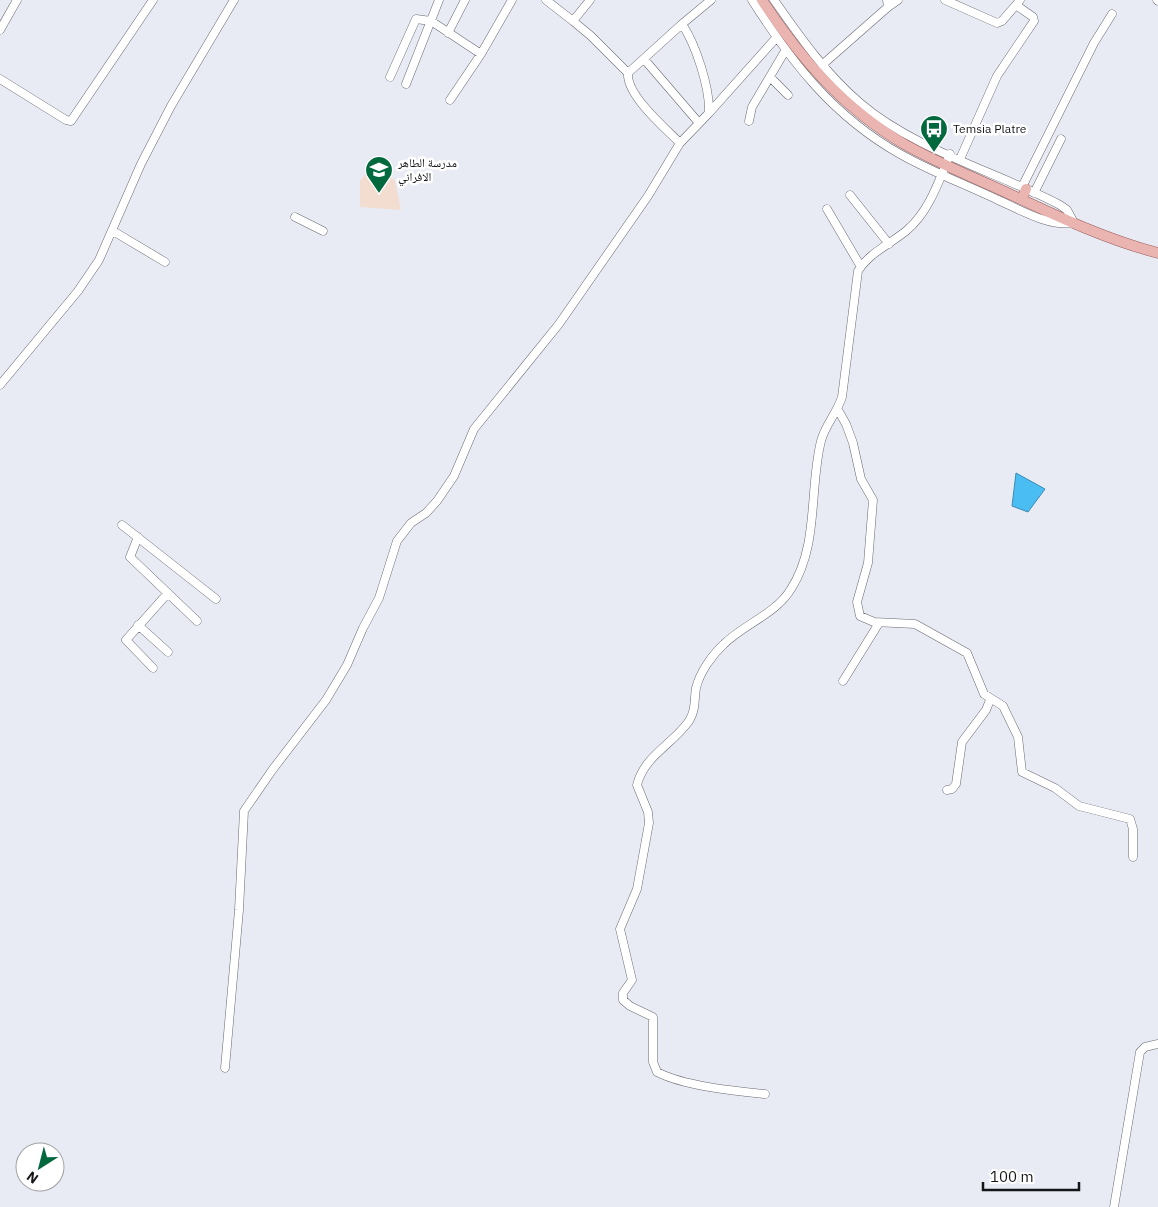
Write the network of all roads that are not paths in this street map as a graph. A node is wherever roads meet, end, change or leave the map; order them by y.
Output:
1 (17, 0) edge
2 (153, 0) edge
3 (234, 0) edge
4 (439, 0) edge
5 (465, 0) edge
6 (512, 0) edge
7 (546, 0) edge
8 (590, 0) edge
9 (711, 0) edge
10 (774, 0) edge
11 (898, 0) edge
12 (945, 0) edge
13 (759, 1) edge
14 (1018, 2) edge
15 (888, 3) edge
16 (1112, 14) dead end
17 (431, 21) junction
18 (573, 21) junction
19 (682, 24) junction
20 (0, 30) edge
21 (448, 33) junction
22 (776, 38) junction
23 (785, 51) junction
24 (481, 54) junction
25 (644, 59) junction
26 (628, 73) junction
27 (390, 77) dead end
28 (770, 77) junction
29 (822, 77) junction
30 (0, 79) edge
31 (406, 84) dead end
32 (788, 95) dead end
33 (450, 100) dead end
34 (846, 109) junction
35 (709, 113) junction
36 (749, 121) dead end
37 (699, 122) junction
38 (1061, 140) dead end
39 (680, 143) junction
40 (948, 159) junction
41 (960, 159) junction
42 (941, 174) junction
43 (1027, 190) junction
44 (850, 195) dead end
45 (1022, 199) junction
46 (827, 209) dead end
47 (295, 217) dead end
48 (1074, 223) junction
49 (113, 231) junction
50 (323, 231) dead end
51 (889, 244) junction
52 (1158, 253) edge
53 (165, 262) dead end
54 (860, 267) junction
55 (0, 386) edge
56 (838, 410) junction
57 (122, 525) dead end
58 (138, 537) junction
59 (168, 593) junction
60 (216, 599) dead end
61 (197, 620) dead end
62 (879, 623) junction
63 (138, 625) junction
64 (168, 652) dead end
65 (153, 668) dead end
66 (843, 681) dead end
67 (990, 700) junction
68 (947, 790) dead end
69 (1133, 857) dead end
70 (1158, 1044) edge
71 (225, 1068) dead end
72 (765, 1094) dead end
73 (1114, 1207) edge

1 - 20 street
2 - 30 street
3 - 49 street
4 - 17 street
5 - 21 street
6 - 24 street
7 - 18 street
8 - 18 street
9 - 19 street
10 - 29 street
11 - 15 street
12 - 14 street
13 - 22 street
13 - 29 main road
14 - 41 street
15 - 29 street
16 - 43 street
17 - 21 street
17 - 27 street
17 - 31 street
18 - 26 street
19 - 25 street
19 - 35 street
21 - 24 street
22 - 23 street
22 - 35 street
23 - 28 street
23 - 29 street
24 - 33 street
25 - 26 street
25 - 37 street
26 - 39 street
28 - 32 street
28 - 36 street
29 - 34 main road
29 - 40 street
34 - 40 main road
34 - 42 street
35 - 37 street
37 - 39 street
38 - 43 street
39 - 71 street
40 - 41 street
40 - 42 street
40 - 45 main road
41 - 43 street
42 - 48 street
42 - 51 street
43 - 45 main road
43 - 48 street
44 - 51 street
45 - 48 main road
46 - 54 street
47 - 50 street
48 - 52 main road
49 - 53 street
49 - 55 street
51 - 54 street
54 - 56 street
56 - 62 street
56 - 72 street
57 - 58 street
58 - 59 street
58 - 60 street
59 - 61 street
59 - 63 street
62 - 66 street
62 - 67 street
63 - 64 street
63 - 65 street
67 - 68 street
67 - 69 street
70 - 73 street

